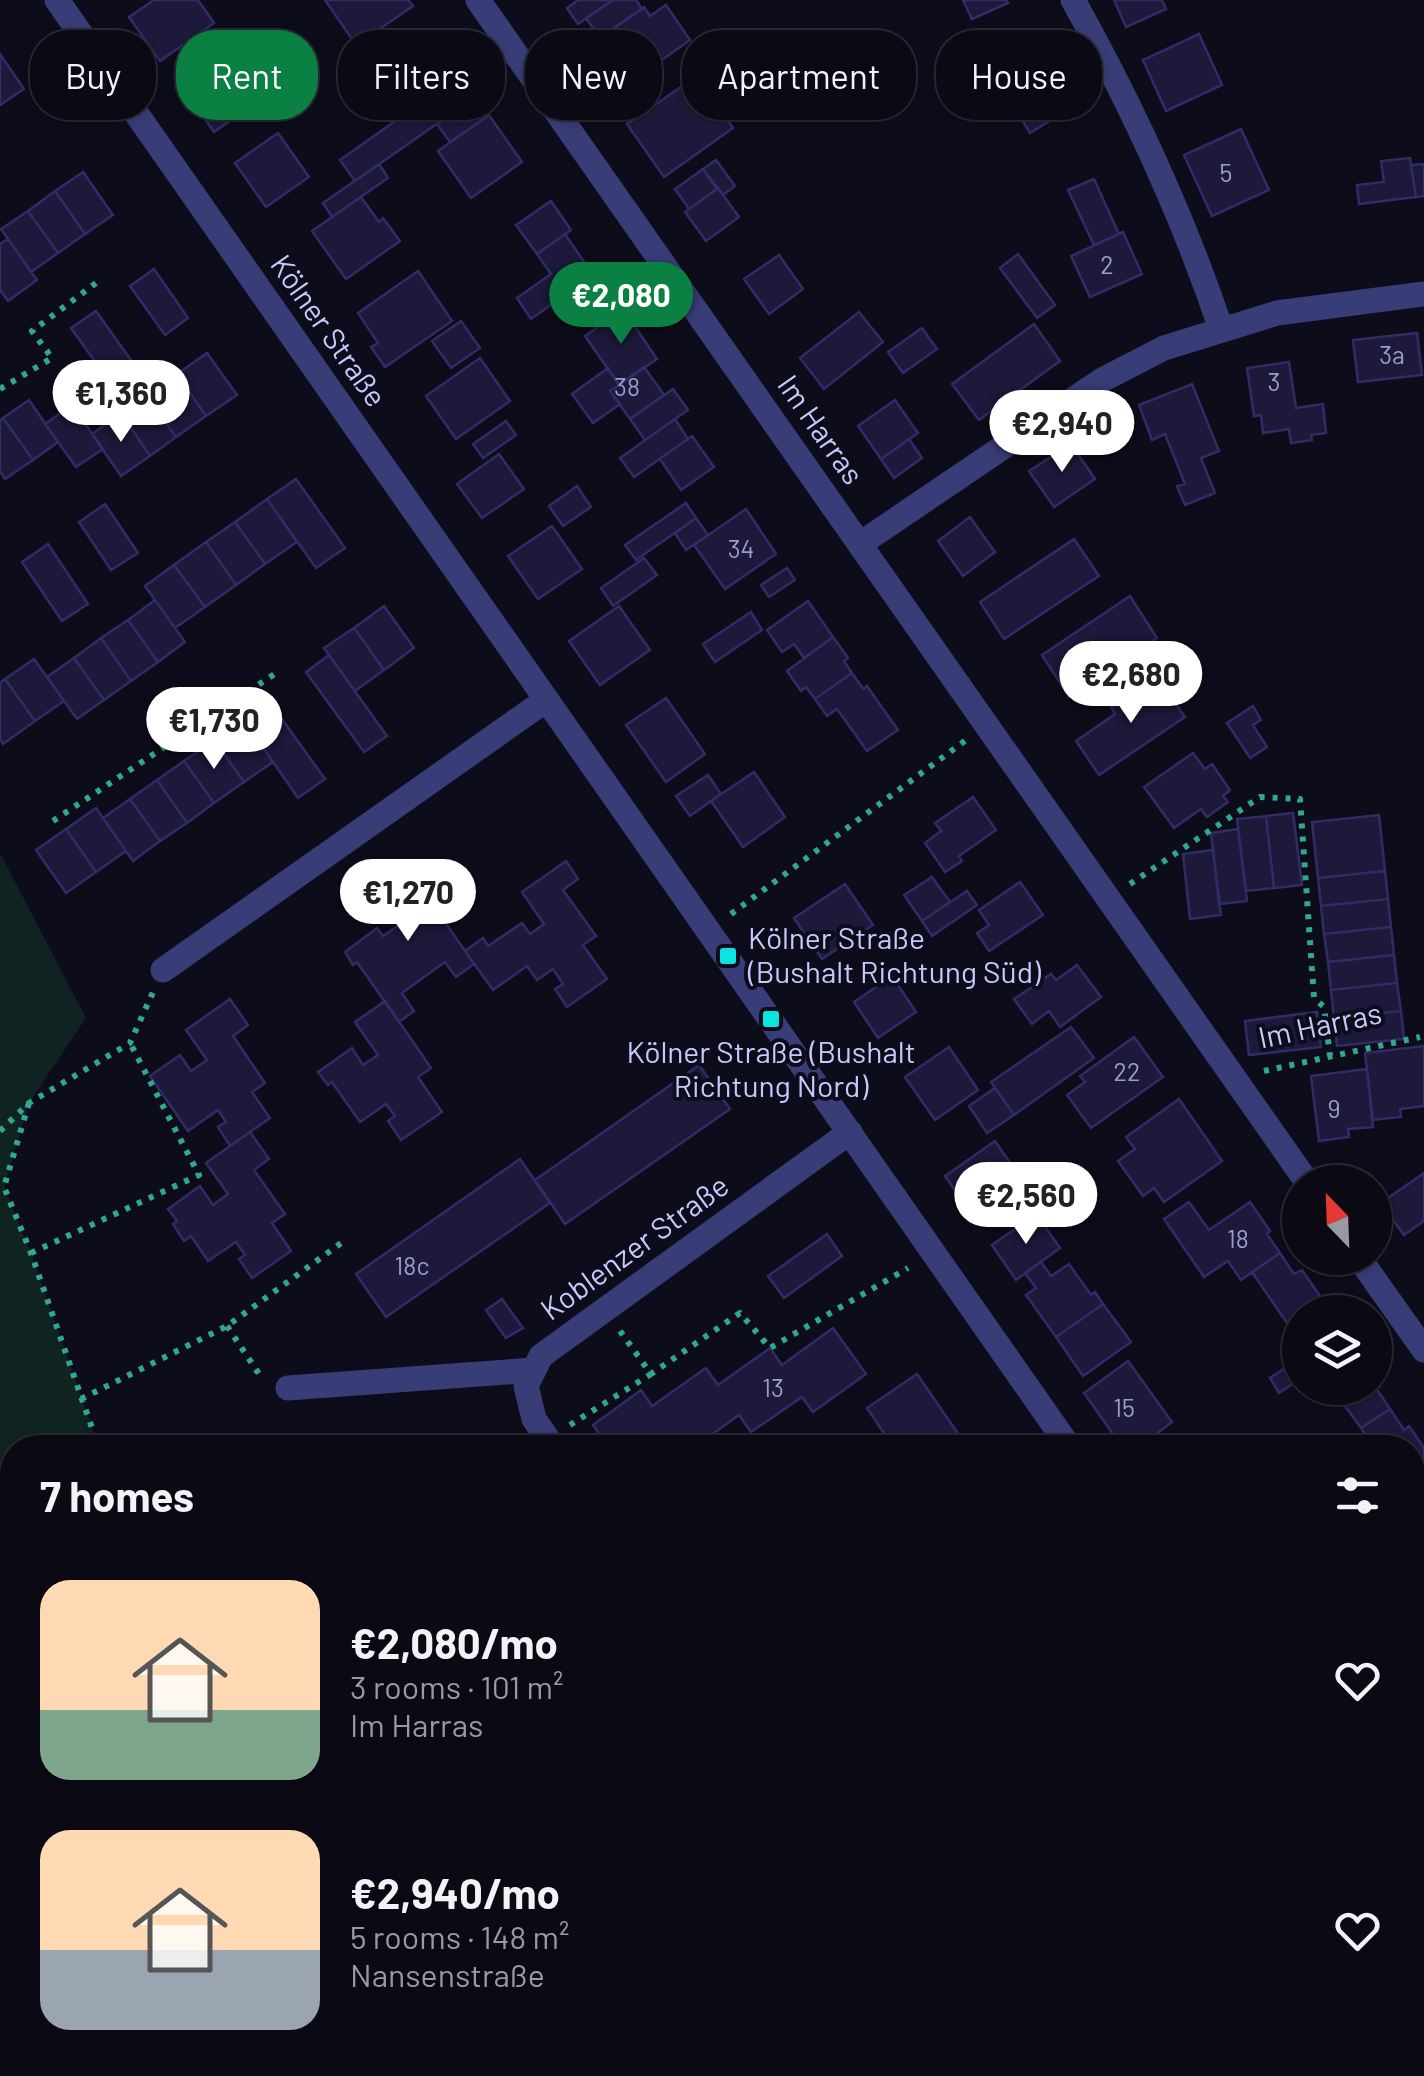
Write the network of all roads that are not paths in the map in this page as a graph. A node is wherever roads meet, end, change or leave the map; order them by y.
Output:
1 (57, 0) edge
2 (478, 0) edge
3 (1074, 0) edge
4 (1424, 294) edge
5 (1221, 329) junction
6 (860, 544) junction
7 (546, 700) junction
8 (163, 970) road end
9 (850, 1132) junction
10 (1295, 1165) edge
11 (1372, 1275) edge
12 (1424, 1350) edge
13 (534, 1370) junction
14 (288, 1388) road end
15 (545, 1435) edge
16 (1061, 1435) edge

1 - 7 street, Kölner Straße
2 - 6 street, Im Harras
3 - 5 street
4 - 5 street
5 - 6 street
6 - 10 street, Im Harras
7 - 8 street
7 - 9 street, Kölner Straße
9 - 13 street, Koblenzer Straße
9 - 16 street, Kölner Straße
11 - 12 street
13 - 14 street
13 - 15 street

